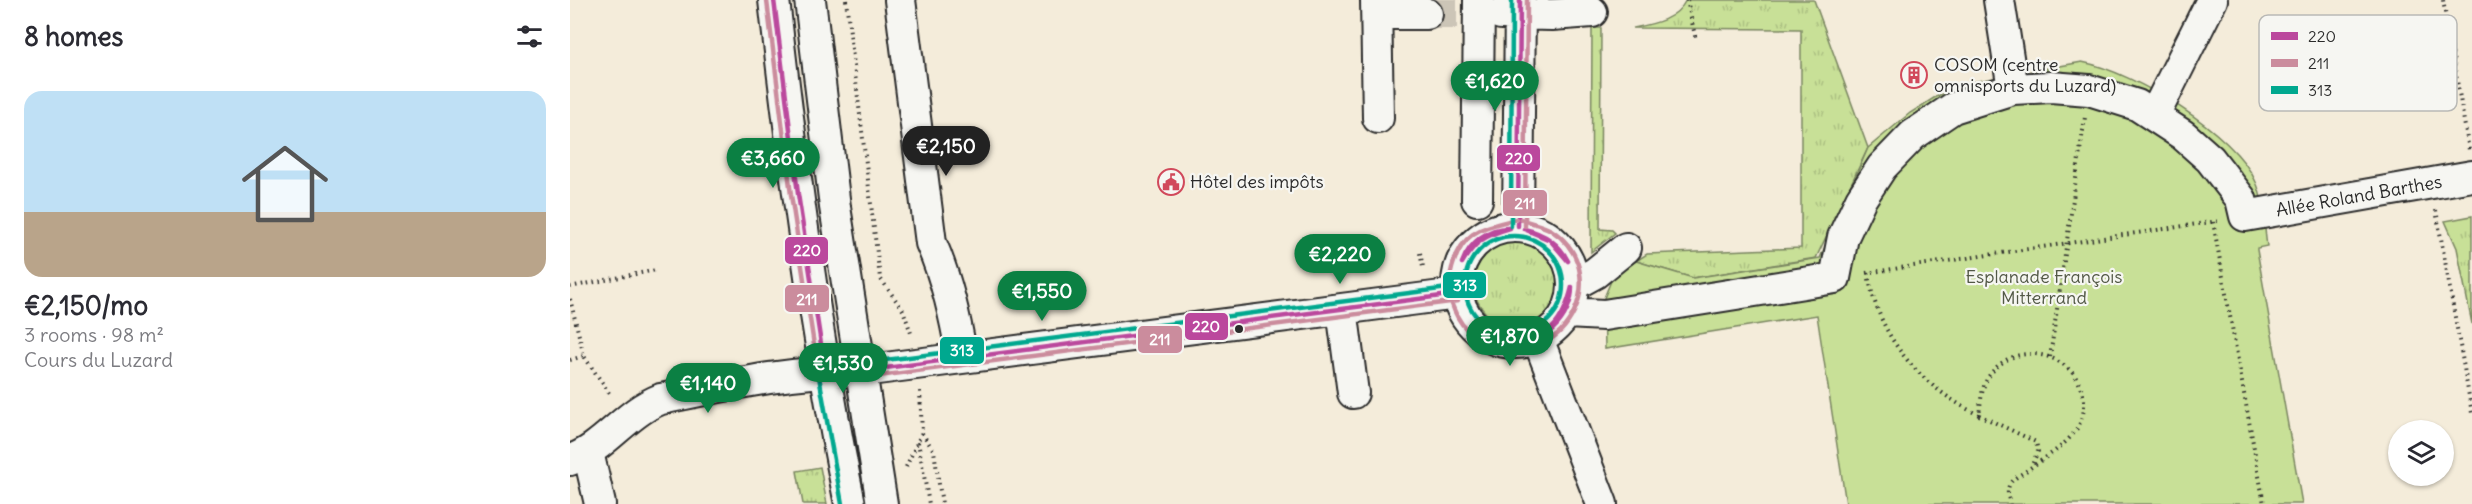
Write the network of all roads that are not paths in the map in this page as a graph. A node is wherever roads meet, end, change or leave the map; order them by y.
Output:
1 (774, 0) edge
2 (810, 0) edge
3 (900, 0) edge
4 (1999, 0) edge
5 (2212, 0) edge
6 (1376, 7) edge
7 (1520, 7) edge
8 (1479, 9) edge
9 (1592, 12) dead end
10 (1427, 14) tunnel mouth
11 (2013, 89) junction
12 (2154, 116) junction
13 (1378, 118) dead end
14 (2471, 166) edge
15 (1477, 200) dead end
16 (1518, 226) junction
17 (1626, 248) dead end
18 (1457, 294) junction
19 (1570, 299) junction
20 (1342, 309) junction
21 (1538, 339) junction
22 (962, 357) junction
23 (825, 370) junction
24 (862, 371) junction
25 (1353, 393) dead end
26 (579, 456) edge
27 (600, 504) edge
28 (850, 504) edge
29 (882, 504) edge
30 (1602, 504) edge

1 - 23 street
2 - 24 street
3 - 22 street
4 - 11 street
5 - 12 street
6 - 10 street
6 - 13 street
7 - 8 street
7 - 9 street
7 - 16 street
8 - 15 street
11 - 12 street
11 - 19 street
12 - 14 street, Allée Roland Barthes
16 - 18 street
16 - 19 street
17 - 19 street
18 - 20 street
18 - 21 street
19 - 21 street
20 - 22 street
20 - 25 street
21 - 30 street
22 - 24 street
23 - 24 street
23 - 26 street
23 - 28 street
24 - 29 street
26 - 27 street

